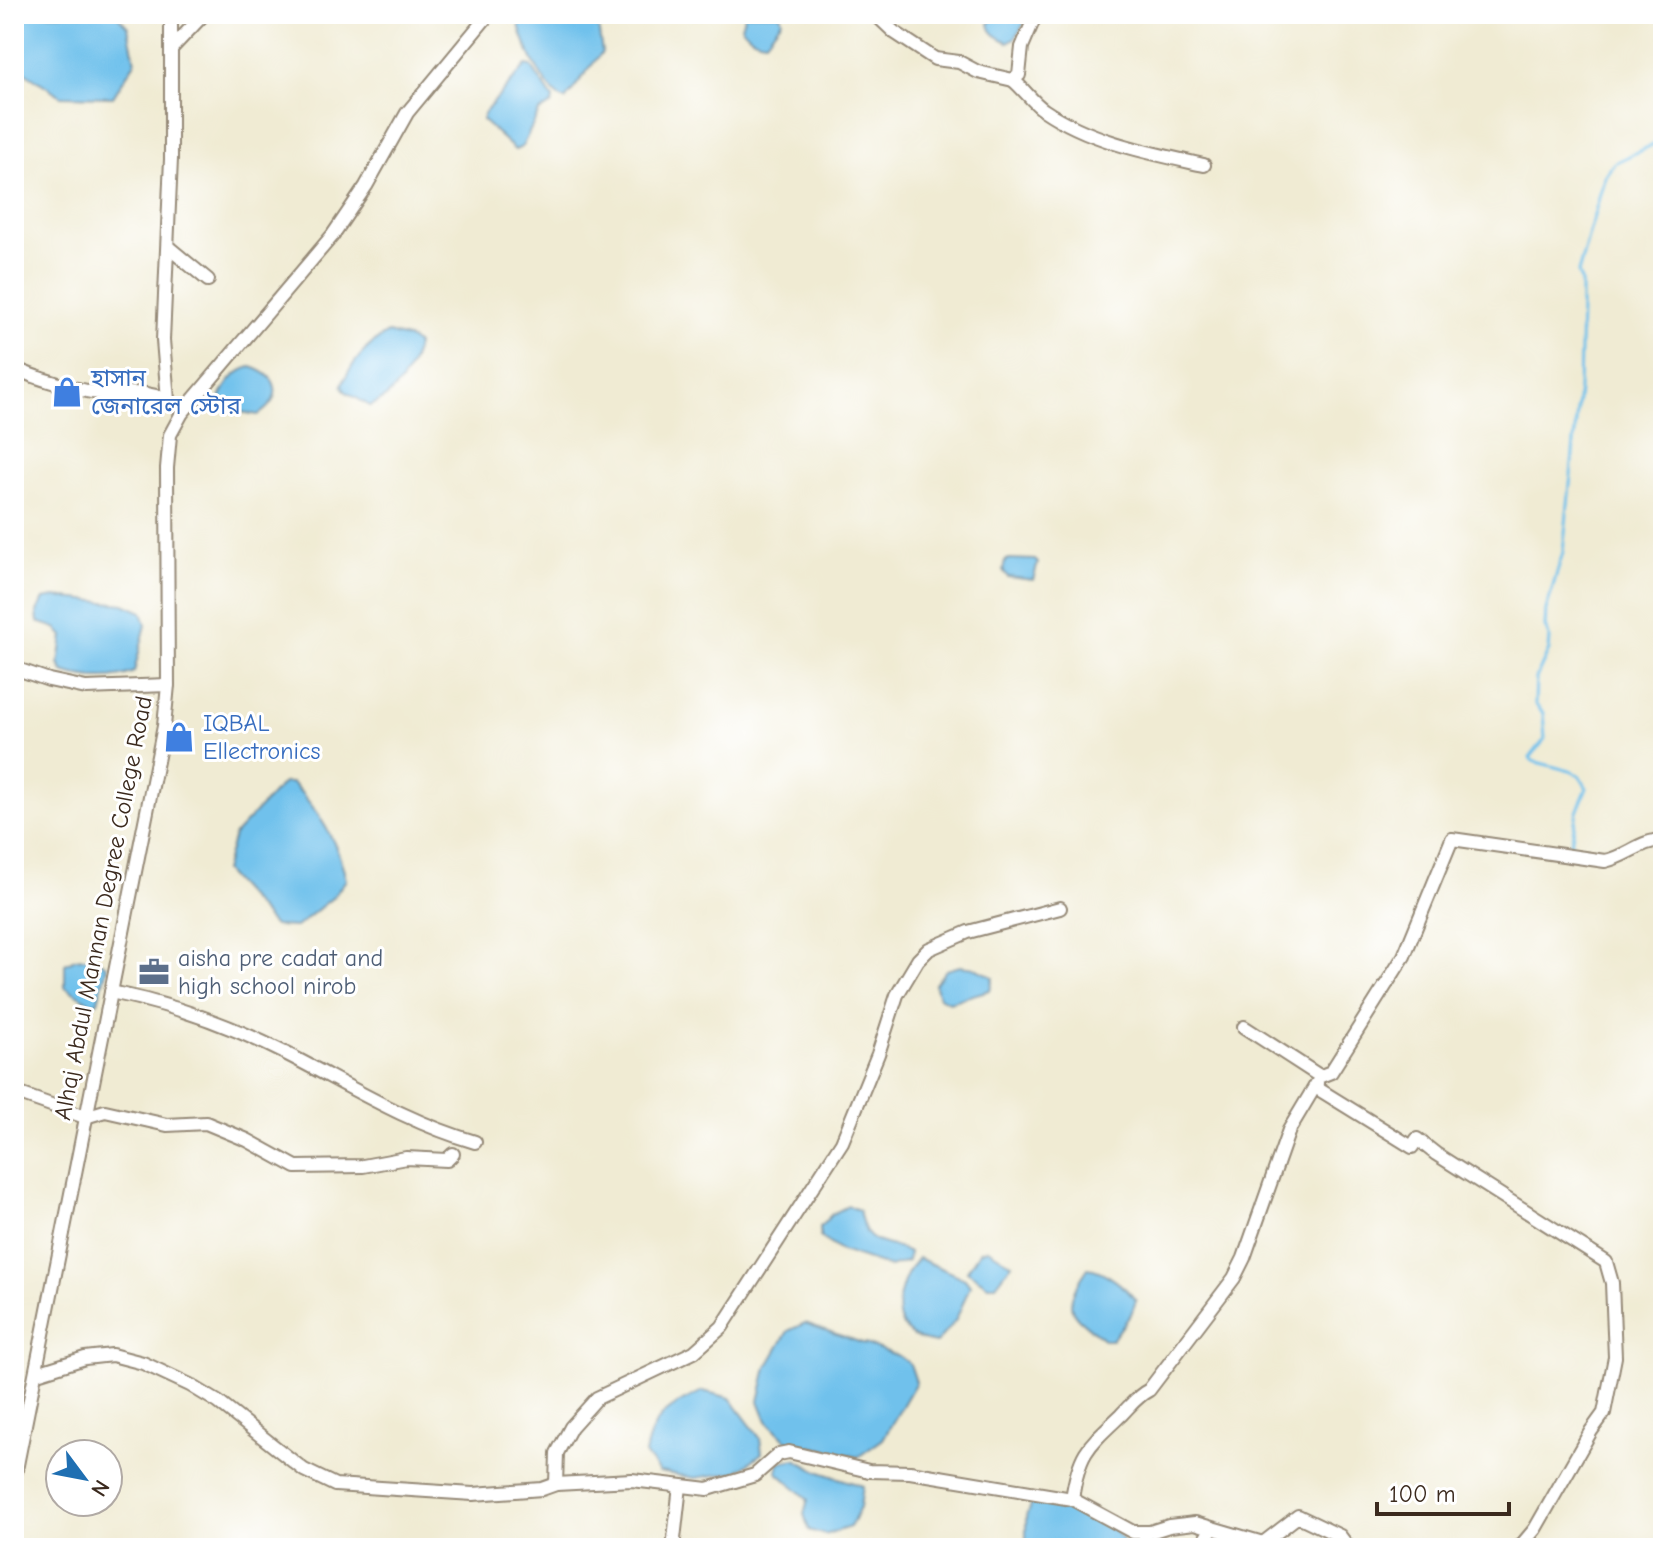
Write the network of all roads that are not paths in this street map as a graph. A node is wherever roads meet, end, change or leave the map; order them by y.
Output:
1 (171, 14) edge
2 (204, 14) edge
3 (489, 14) edge
4 (875, 14) edge
5 (1036, 14) edge
6 (171, 49) junction
7 (1013, 80) junction
8 (1204, 165) dead end
9 (168, 247) junction
10 (208, 280) dead end
11 (14, 368) edge
12 (168, 400) junction
13 (182, 413) junction
14 (14, 668) edge
15 (168, 685) junction
16 (1663, 840) edge
17 (1060, 908) dead end
18 (111, 992) junction
19 (1244, 1027) dead end
20 (1318, 1082) junction
21 (14, 1092) edge
22 (85, 1117) junction
23 (475, 1142) dead end
24 (453, 1154) dead end
25 (37, 1373) junction
26 (18, 1430) edge
27 (14, 1480) edge
28 (556, 1484) junction
29 (680, 1486) junction
30 (1072, 1499) junction
31 (1211, 1529) junction
32 (673, 1548) edge
33 (1200, 1548) edge
34 (1349, 1548) edge
35 (1519, 1548) edge

1 - 6 street
2 - 6 street
3 - 13 street, Alhaj Abdul Mannan Degree College Road
4 - 7 street
5 - 7 street
6 - 9 street
7 - 8 street
9 - 10 street
9 - 12 street
11 - 12 street
12 - 13 street
13 - 15 street, Alhaj Abdul Mannan Degree College Road
14 - 15 street
15 - 18 street, Alhaj Abdul Mannan Degree College Road
16 - 20 street
17 - 28 street
18 - 22 street, Alhaj Abdul Mannan Degree College Road
18 - 23 street
19 - 20 street
20 - 30 street
20 - 35 street
21 - 22 street
22 - 24 street
22 - 25 street, Alhaj Abdul Mannan Degree College Road
25 - 26 street, Alhaj Abdul Mannan Degree College Road
25 - 28 street
26 - 27 street, Alhaj Abdul Mannan Degree College Road
28 - 29 street
29 - 30 street
29 - 32 street
30 - 31 street
31 - 33 street
31 - 34 street

